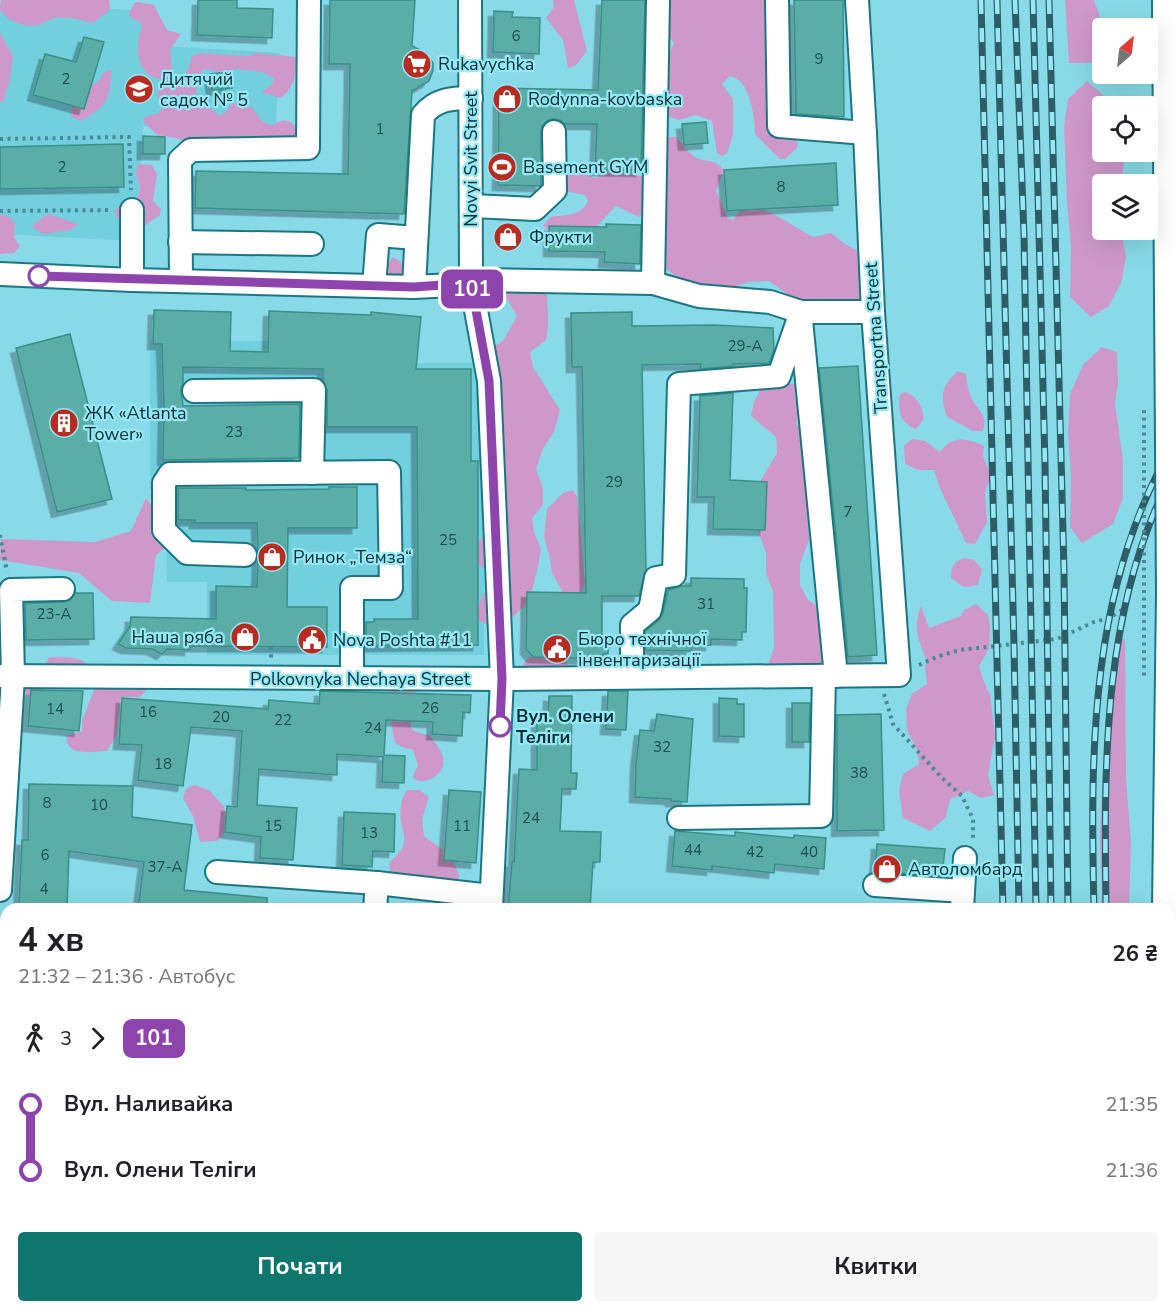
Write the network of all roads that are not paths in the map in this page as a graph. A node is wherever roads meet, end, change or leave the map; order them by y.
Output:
1 (309, 0) edge
2 (470, 0) edge
3 (658, 0) edge
4 (777, 0) edge
5 (857, 0) edge
6 (1167, 0) edge
7 (471, 98) junction
8 (554, 132) dead end
9 (866, 133) junction
10 (472, 206) junction
11 (132, 210) road end
12 (416, 238) junction
13 (180, 242) junction
14 (312, 244) dead end
15 (0, 274) edge
16 (132, 280) junction
17 (181, 280) junction
18 (471, 283) junction
19 (653, 283) junction
20 (374, 285) junction
21 (414, 287) junction
22 (801, 312) junction
23 (873, 312) junction
24 (194, 391) dead end
25 (312, 473) junction
26 (245, 555) dead end
27 (63, 589) dead end
28 (891, 675) joint
29 (7, 676) edge
30 (632, 676) junction
31 (830, 676) junction
32 (352, 678) junction
33 (502, 679) junction
34 (679, 818) dead end
35 (965, 858) road end
36 (218, 872) dead end
37 (378, 883) junction
38 (875, 885) dead end
39 (0, 890) edge
40 (963, 900) edge
41 (491, 902) edge
42 (376, 903) edge
43 (1167, 903) edge

1 - 13 street
2 - 7 street, Novyi Svit Street
3 - 19 street
4 - 9 street
5 - 9 street, Transportna Street
6 - 43 main road, bridge
7 - 10 street, Novyi Svit Street
7 - 12 street
8 - 10 street
9 - 23 street, Transportna Street
10 - 18 street, Novyi Svit Street
11 - 16 street
12 - 20 street
12 - 21 street
13 - 14 street
13 - 17 street
15 - 16 street
16 - 17 street
17 - 20 street
18 - 19 street
18 - 21 street
18 - 33 street, Novyi Svit Street
19 - 22 street
20 - 21 street
22 - 23 street
22 - 30 street
22 - 31 street
23 - 28 street, Transportna Street
24 - 25 street
25 - 26 street
25 - 32 street
27 - 29 street
28 - 31 street, Polkovnyka Nechaya Street
29 - 32 street, Polkovnyka Nechaya Street
29 - 39 street
30 - 31 street, Polkovnyka Nechaya Street
30 - 33 street, Polkovnyka Nechaya Street
31 - 34 street
32 - 33 street, Polkovnyka Nechaya Street
33 - 41 street, Novyi Svit Street
35 - 40 street
36 - 37 street
37 - 41 street
37 - 42 street
38 - 40 street

